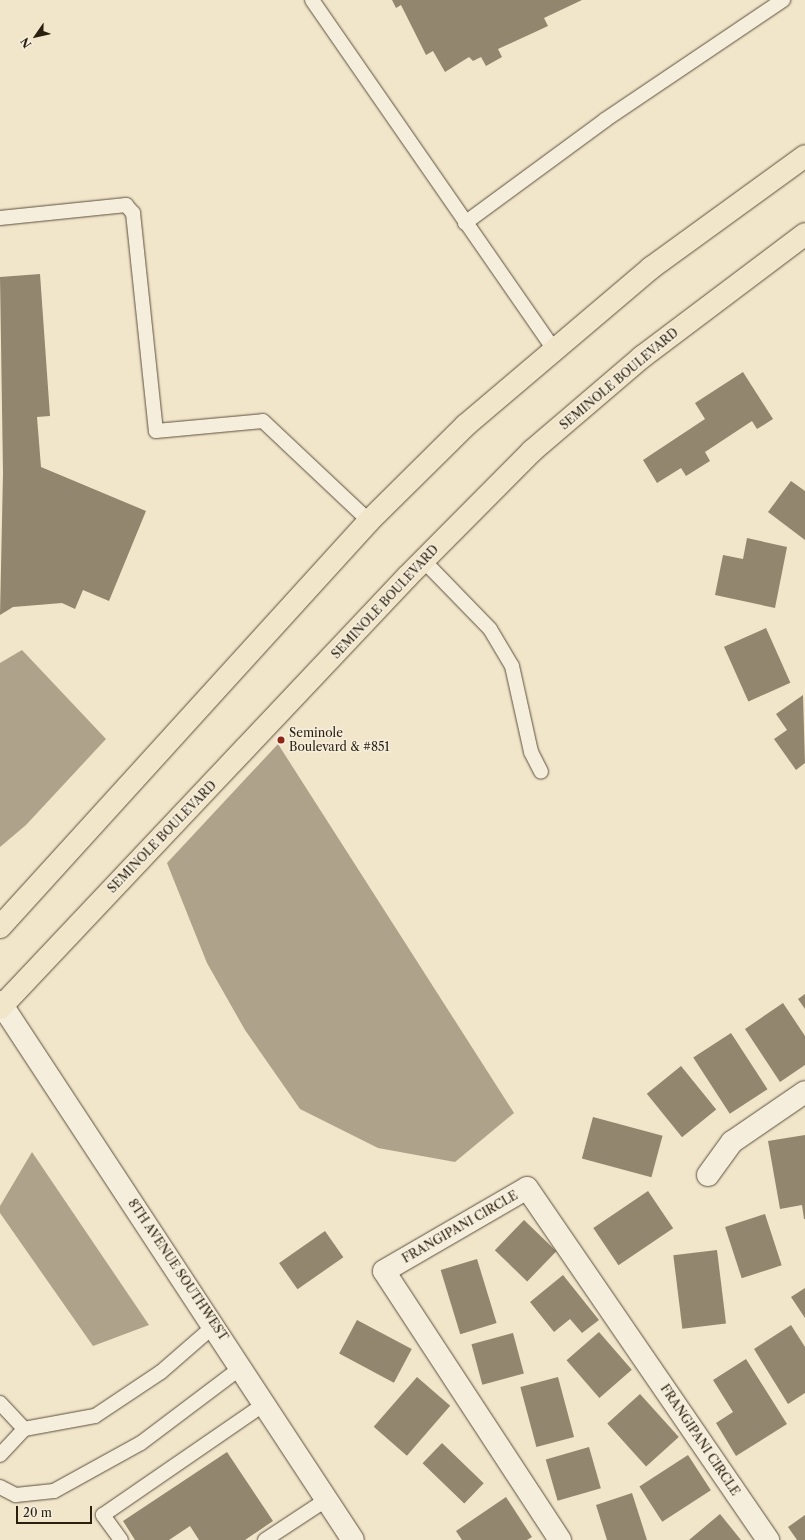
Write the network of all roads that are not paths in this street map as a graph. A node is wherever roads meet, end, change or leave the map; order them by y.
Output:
1 (312, 0) edge
2 (783, 0) edge
3 (805, 156) edge
4 (0, 218) edge
5 (465, 223) junction
6 (805, 234) edge
7 (554, 348) junction
8 (370, 521) junction
9 (423, 560) junction
10 (541, 772) dead end
11 (0, 927) edge
12 (1, 1005) edge
13 (805, 1092) edge
14 (708, 1174) dead end
15 (214, 1326) junction
16 (242, 1368) junction
17 (0, 1403) edge
18 (266, 1403) junction
19 (24, 1429) junction
20 (0, 1455) edge
21 (0, 1487) edge
22 (326, 1500) junction
23 (121, 1540) edge
24 (265, 1540) edge
25 (353, 1540) edge
26 (560, 1540) edge
27 (768, 1540) edge

1 - 5 lane
2 - 5 lane
3 - 7 main road
4 - 8 lane
5 - 7 lane
6 - 9 main road, SEMINOLE BOULEVARD
7 - 8 main road
8 - 11 main road
9 - 10 lane
9 - 12 main road, SEMINOLE BOULEVARD
12 - 15 street, 8TH AVENUE SOUTHWEST
13 - 14 street
15 - 16 street, 8TH AVENUE SOUTHWEST
15 - 19 lane
16 - 18 street, 8TH AVENUE SOUTHWEST
16 - 21 lane
17 - 19 lane
18 - 22 street, 8TH AVENUE SOUTHWEST
18 - 23 lane
19 - 20 lane
22 - 24 lane
22 - 25 street, 8TH AVENUE SOUTHWEST
26 - 27 street, FRANGIPANI CIRCLE

